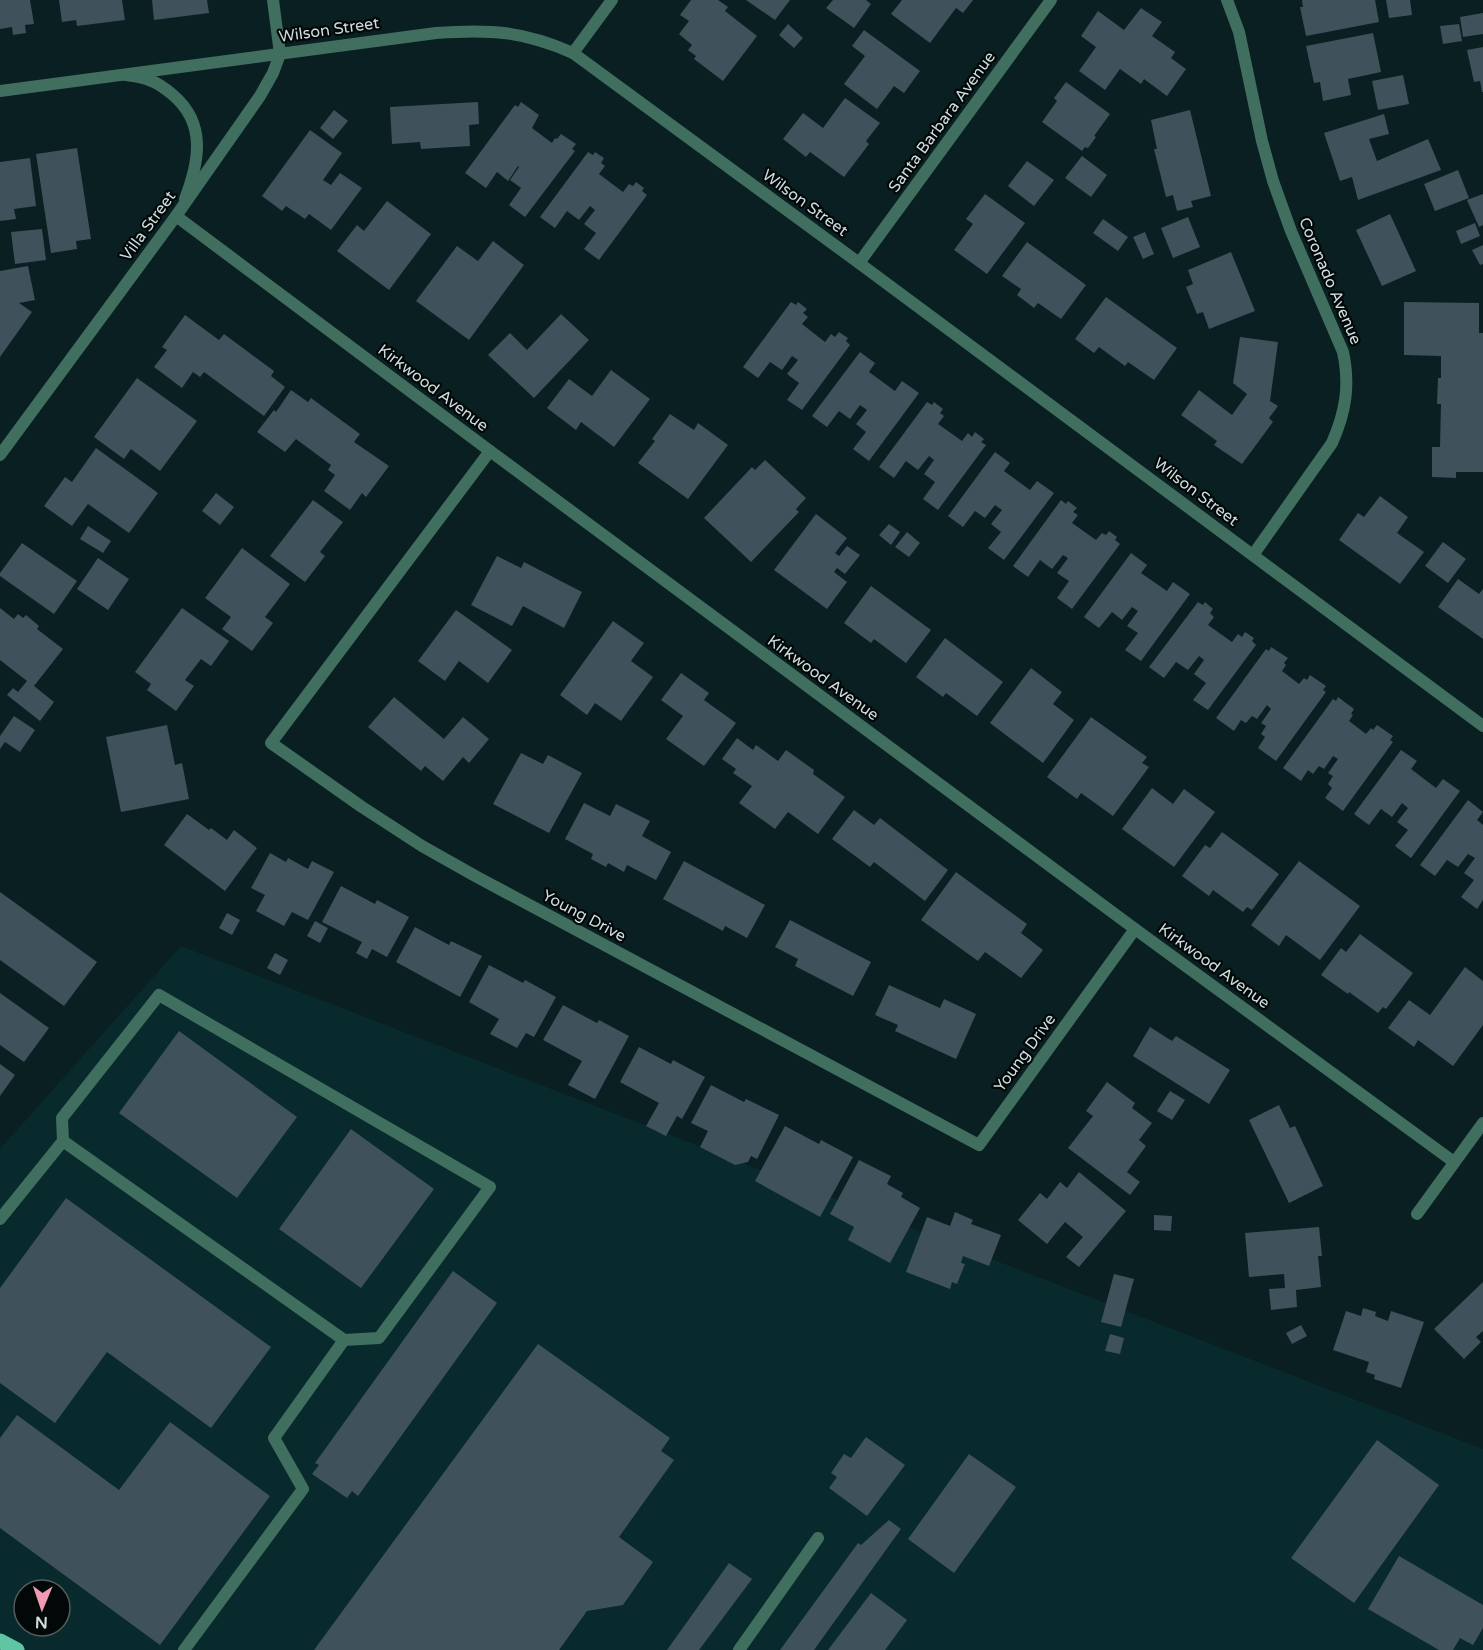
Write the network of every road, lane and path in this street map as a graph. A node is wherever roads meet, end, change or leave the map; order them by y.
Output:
1 (273, 0) edge
2 (612, 0) edge
3 (1051, 0) edge
4 (1227, 0) edge
5 (573, 53) junction
6 (280, 54) junction
7 (125, 74) junction
8 (0, 91) edge
9 (179, 212) junction
10 (859, 263) junction
11 (490, 451) junction
12 (0, 455) edge
13 (1253, 555) junction
14 (1483, 726) edge
15 (1135, 929) junction
16 (1483, 1123) edge
17 (63, 1141) junction
18 (1454, 1162) junction
19 (1417, 1214) dead end
20 (0, 1219) edge
21 (344, 1340) junction
22 (818, 1538) dead end
23 (0, 1641) edge
24 (17, 1650) edge
25 (184, 1650) edge
26 (739, 1650) edge

1 - 6 street
2 - 5 street
3 - 10 street, Santa Barbara Avenue
4 - 13 street, Coronado Avenue
5 - 6 street, Wilson Street
5 - 10 street, Wilson Street
6 - 7 street, Wilson Street
6 - 9 street, Villa Street
7 - 8 street, Wilson Street
7 - 9 street
9 - 11 street, Kirkwood Avenue
9 - 12 street, Villa Street
10 - 13 street, Wilson Street
11 - 15 street, Kirkwood Avenue
11 - 15 street, Young Drive
13 - 14 street, Wilson Street
15 - 18 street, Kirkwood Avenue
16 - 18 street
17 - 20 street
17 - 21 street
17 - 21 street
18 - 19 street
21 - 25 street
22 - 26 street
23 - 24 main road

